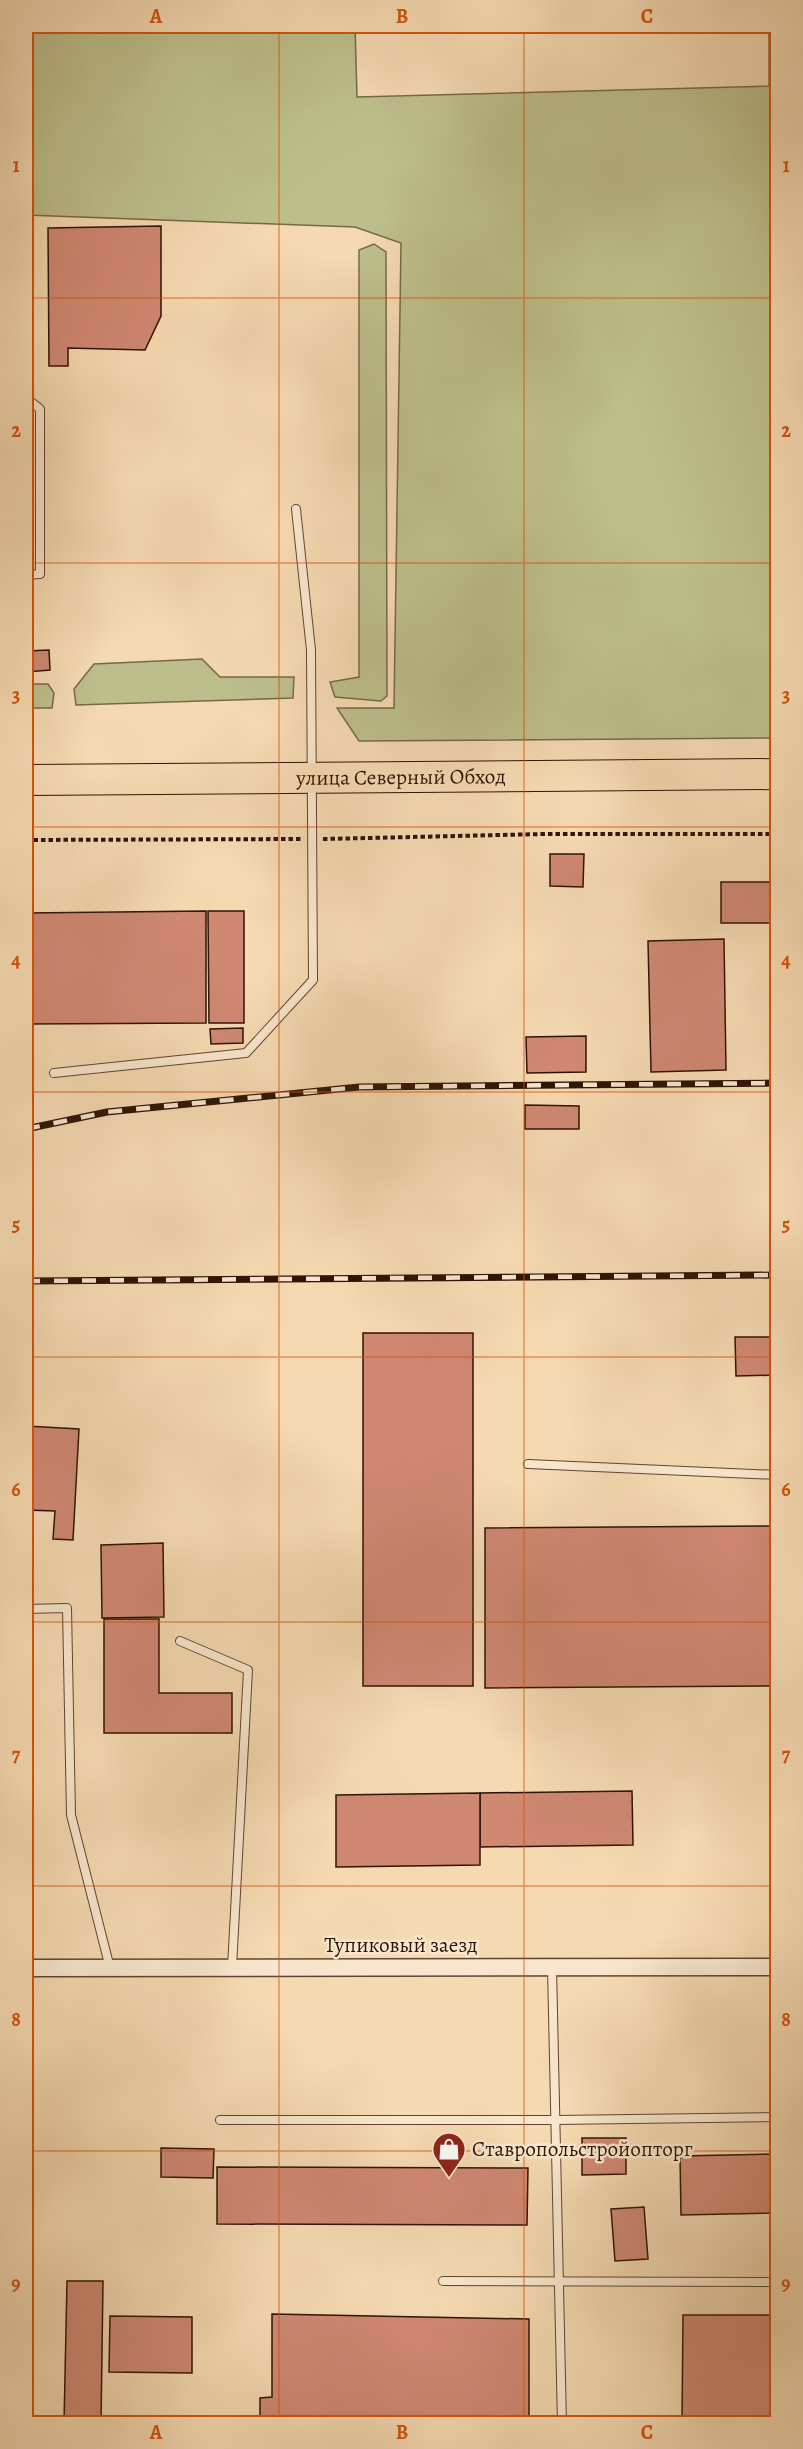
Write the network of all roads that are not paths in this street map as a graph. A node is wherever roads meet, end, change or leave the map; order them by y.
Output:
1 (26, 398) edge
2 (296, 509) dead end
3 (26, 575) edge
4 (777, 774) edge
5 (311, 777) junction
6 (26, 780) edge
7 (54, 1073) dead end
8 (528, 1464) dead end
9 (777, 1475) edge
10 (26, 1609) edge
11 (180, 1641) dead end
12 (232, 1967) junction
13 (552, 1967) junction
14 (777, 1967) edge
15 (26, 1968) edge
16 (110, 1968) junction
17 (777, 2117) edge
18 (220, 2120) dead end
19 (556, 2120) junction
20 (443, 2281) dead end
21 (559, 2281) junction
22 (777, 2282) edge
23 (562, 2424) edge

1 - 3 lane
2 - 5 lane
4 - 5 highway, улица Северный Обход
5 - 6 highway, улица Северный Обход
5 - 7 lane
8 - 9 lane
10 - 16 lane
11 - 12 lane
12 - 13 street, Тупиковый заезд
12 - 16 street, Тупиковый заезд
13 - 14 street, Тупиковый заезд
13 - 19 lane
15 - 16 street, Тупиковый заезд
17 - 19 lane
18 - 19 lane
19 - 21 lane
20 - 21 lane
21 - 22 lane
21 - 23 lane

